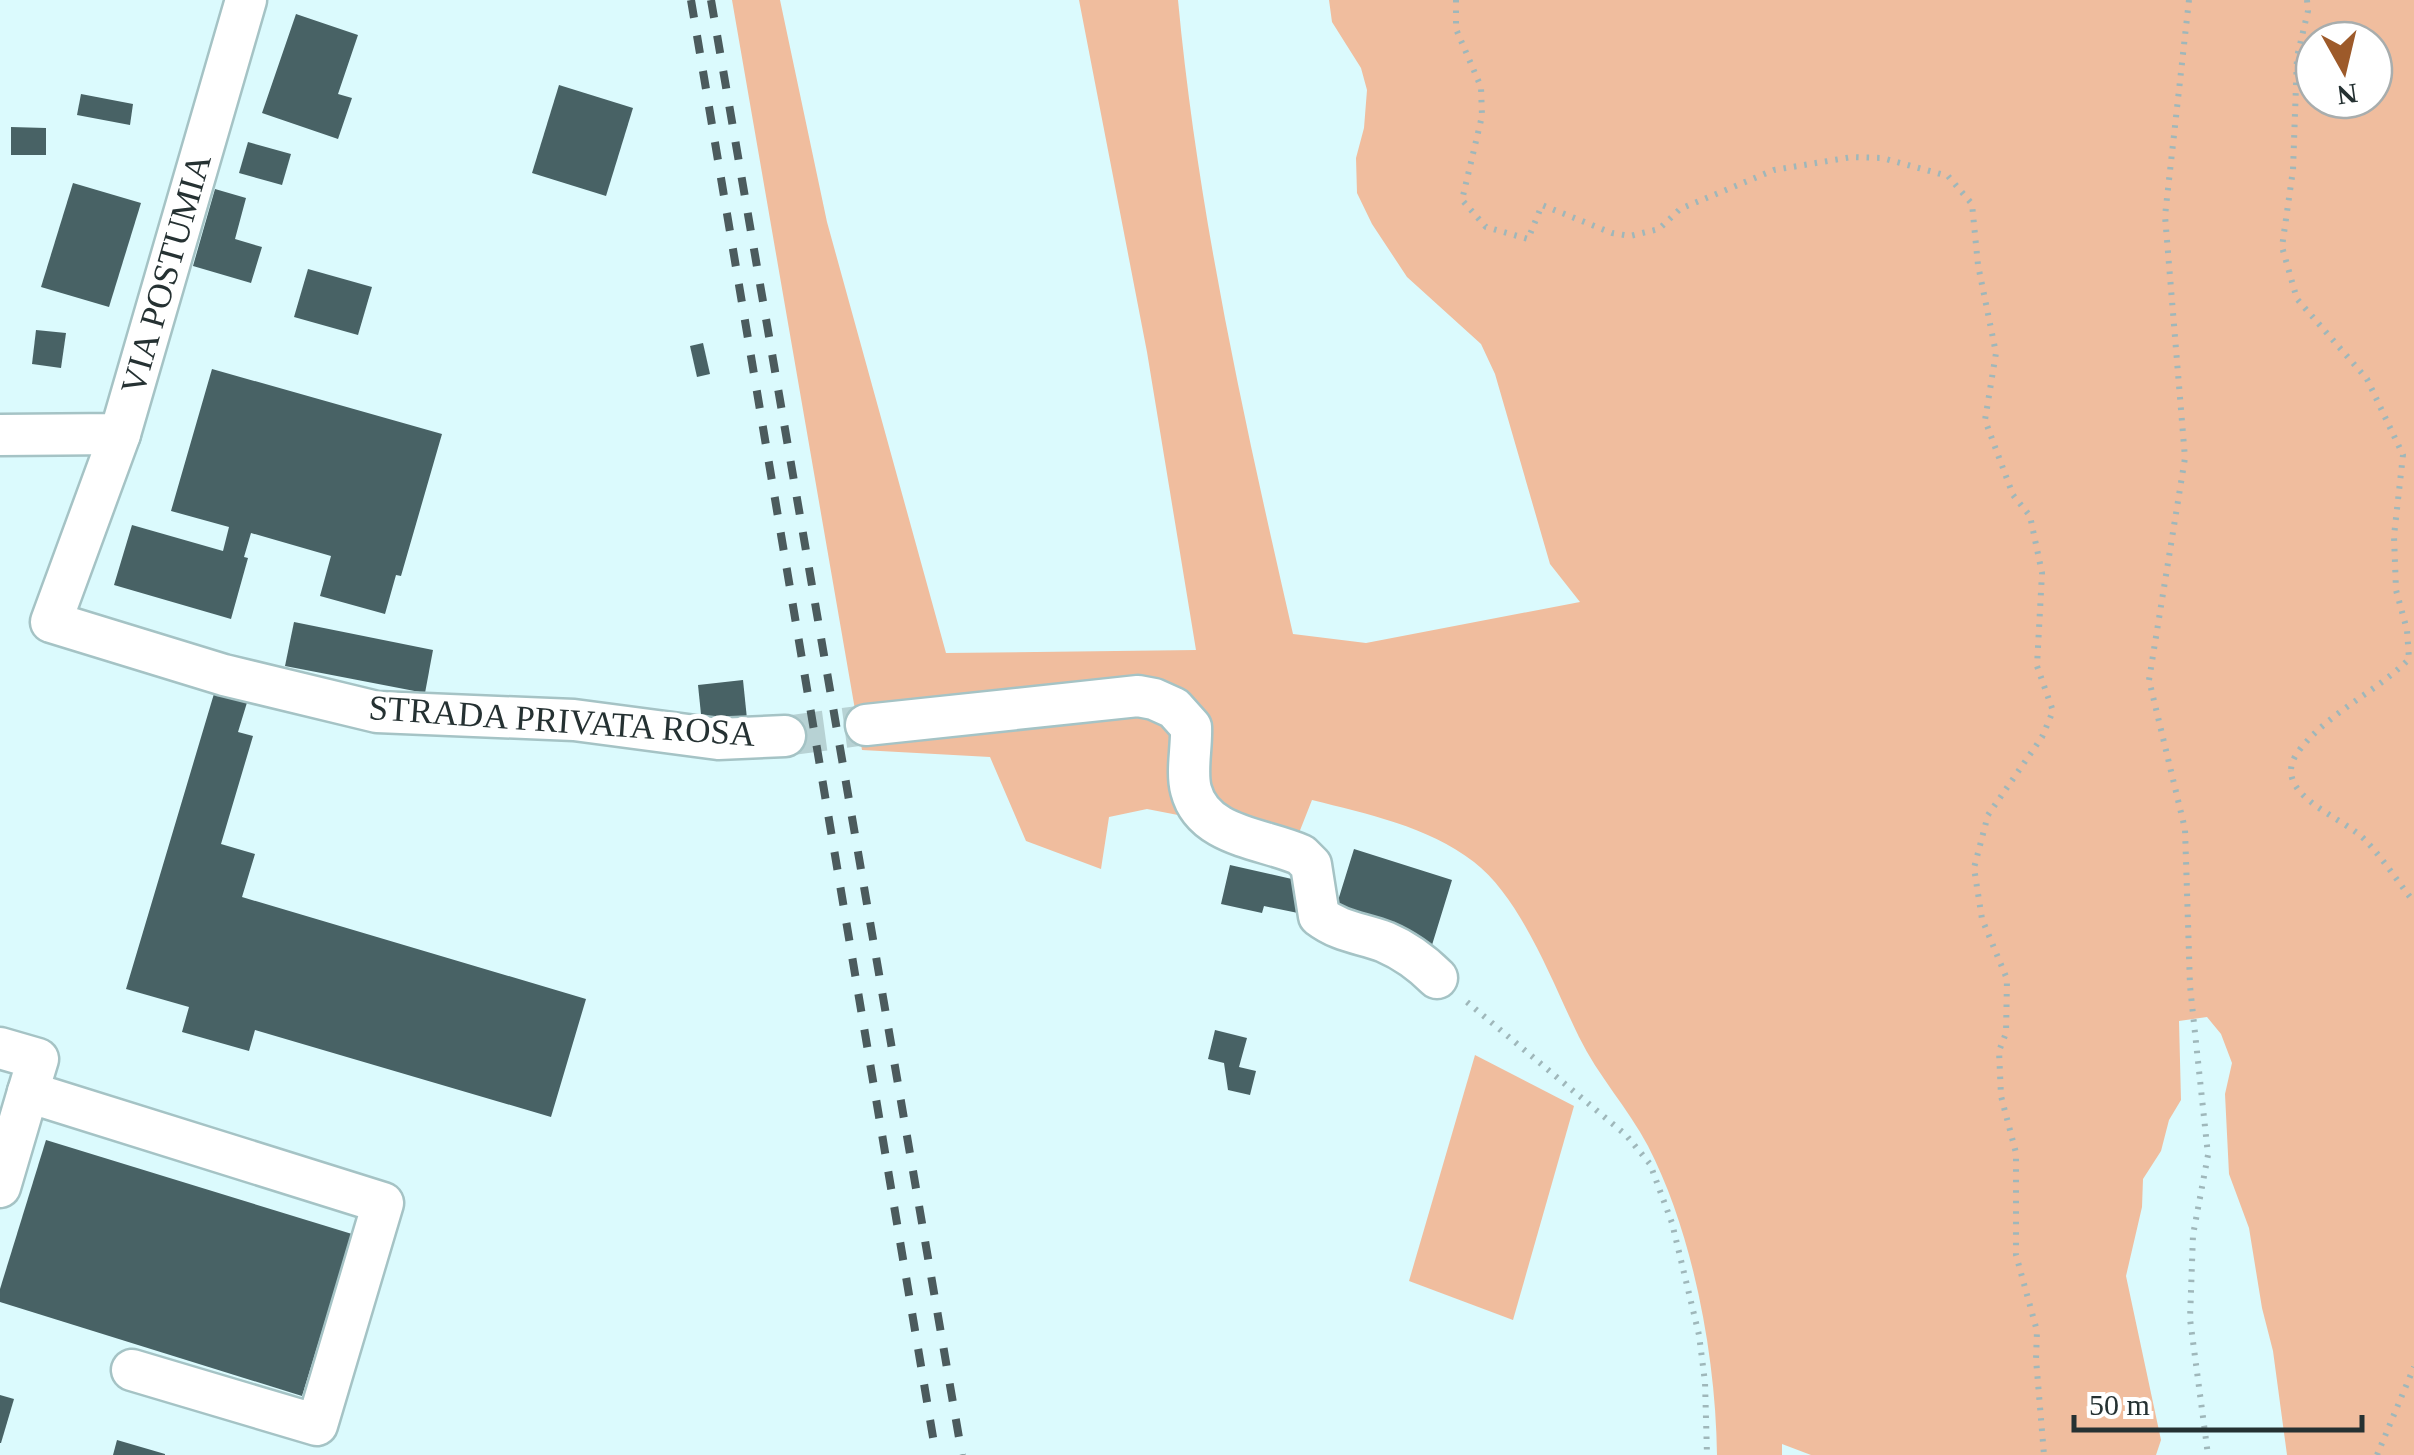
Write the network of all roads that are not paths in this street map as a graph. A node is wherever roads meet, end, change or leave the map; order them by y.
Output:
1 (246, 0) edge
2 (0, 434) edge
3 (120, 434) junction
4 (866, 725) tunnel mouth
5 (785, 736) tunnel mouth
6 (1437, 978) road end
7 (0, 1048) edge
8 (28, 1092) junction
9 (0, 1187) edge
10 (132, 1370) dead end

1 - 3 street, VIA POSTUMIA
2 - 3 street, VIA POSTUMIA
3 - 5 street, STRADA PRIVATA ROSA
4 - 6 street
7 - 8 street
8 - 9 street
8 - 10 street

